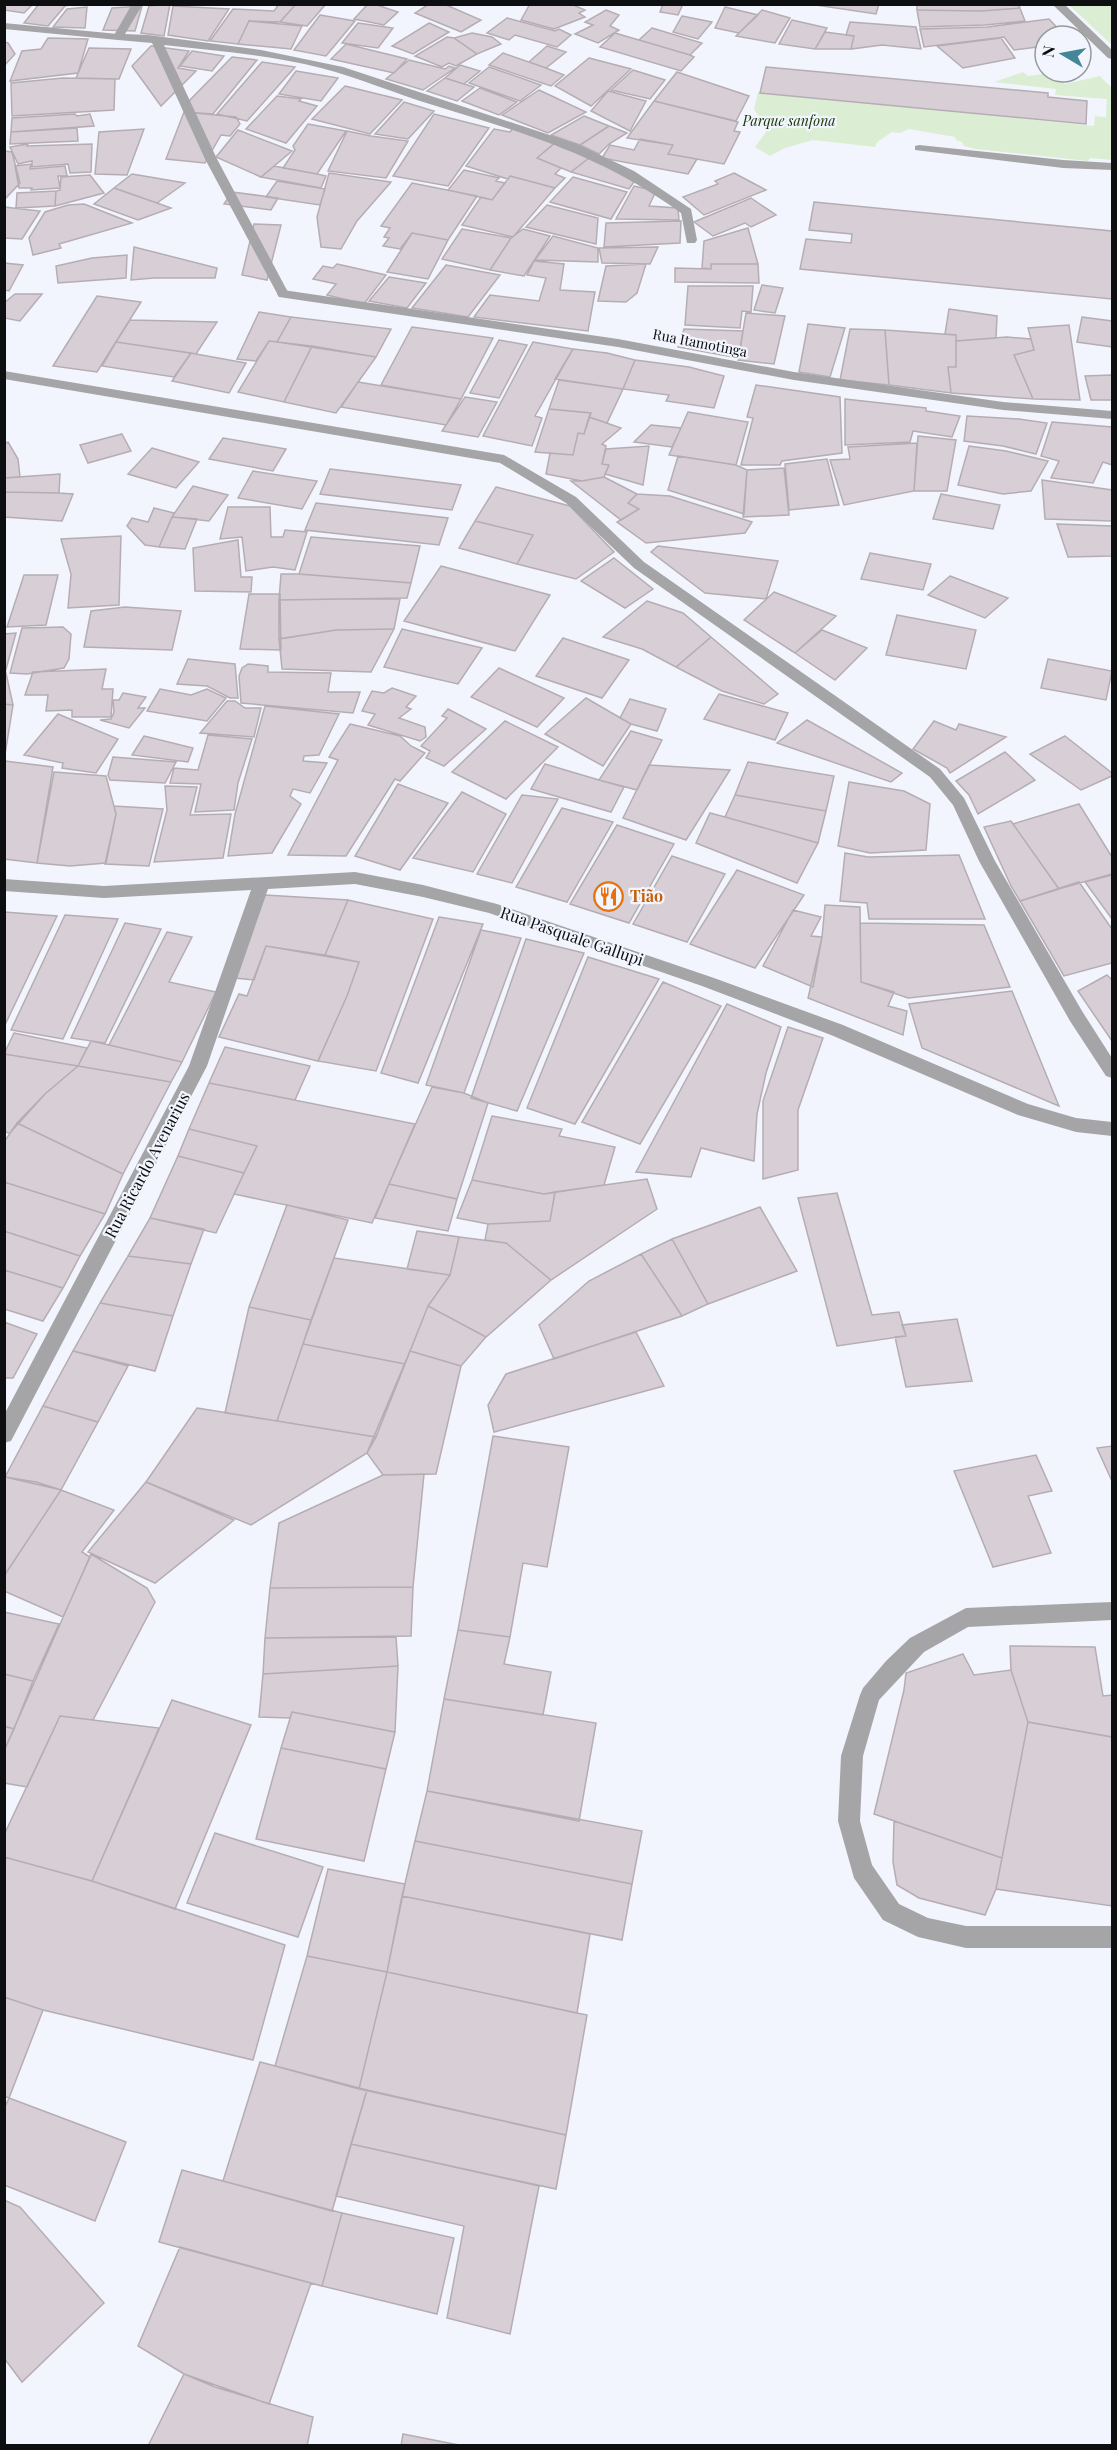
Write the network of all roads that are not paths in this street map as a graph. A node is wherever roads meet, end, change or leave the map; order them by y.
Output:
1 (138, 4) edge
2 (1057, 4) edge
3 (4, 26) edge
4 (118, 37) junction
5 (157, 42) junction
6 (1113, 56) edge
7 (920, 148) dead end
8 (1113, 167) edge
9 (691, 240) dead end
10 (4, 375) edge
11 (1113, 415) edge
12 (262, 882) junction
13 (4, 885) edge
14 (1113, 1071) edge
15 (1113, 1129) edge
16 (4, 1435) edge
17 (1113, 1611) edge
18 (1113, 1937) edge

1 - 4 street
2 - 6 street
3 - 4 street
4 - 5 street
5 - 9 street
5 - 11 street, Rua Itamotinga
7 - 8 street
10 - 14 street
12 - 13 street, Rua Pasquale Gallupi
12 - 15 street, Rua Pasquale Gallupi
12 - 16 street, Rua Ricardo Avenarius
17 - 18 street

